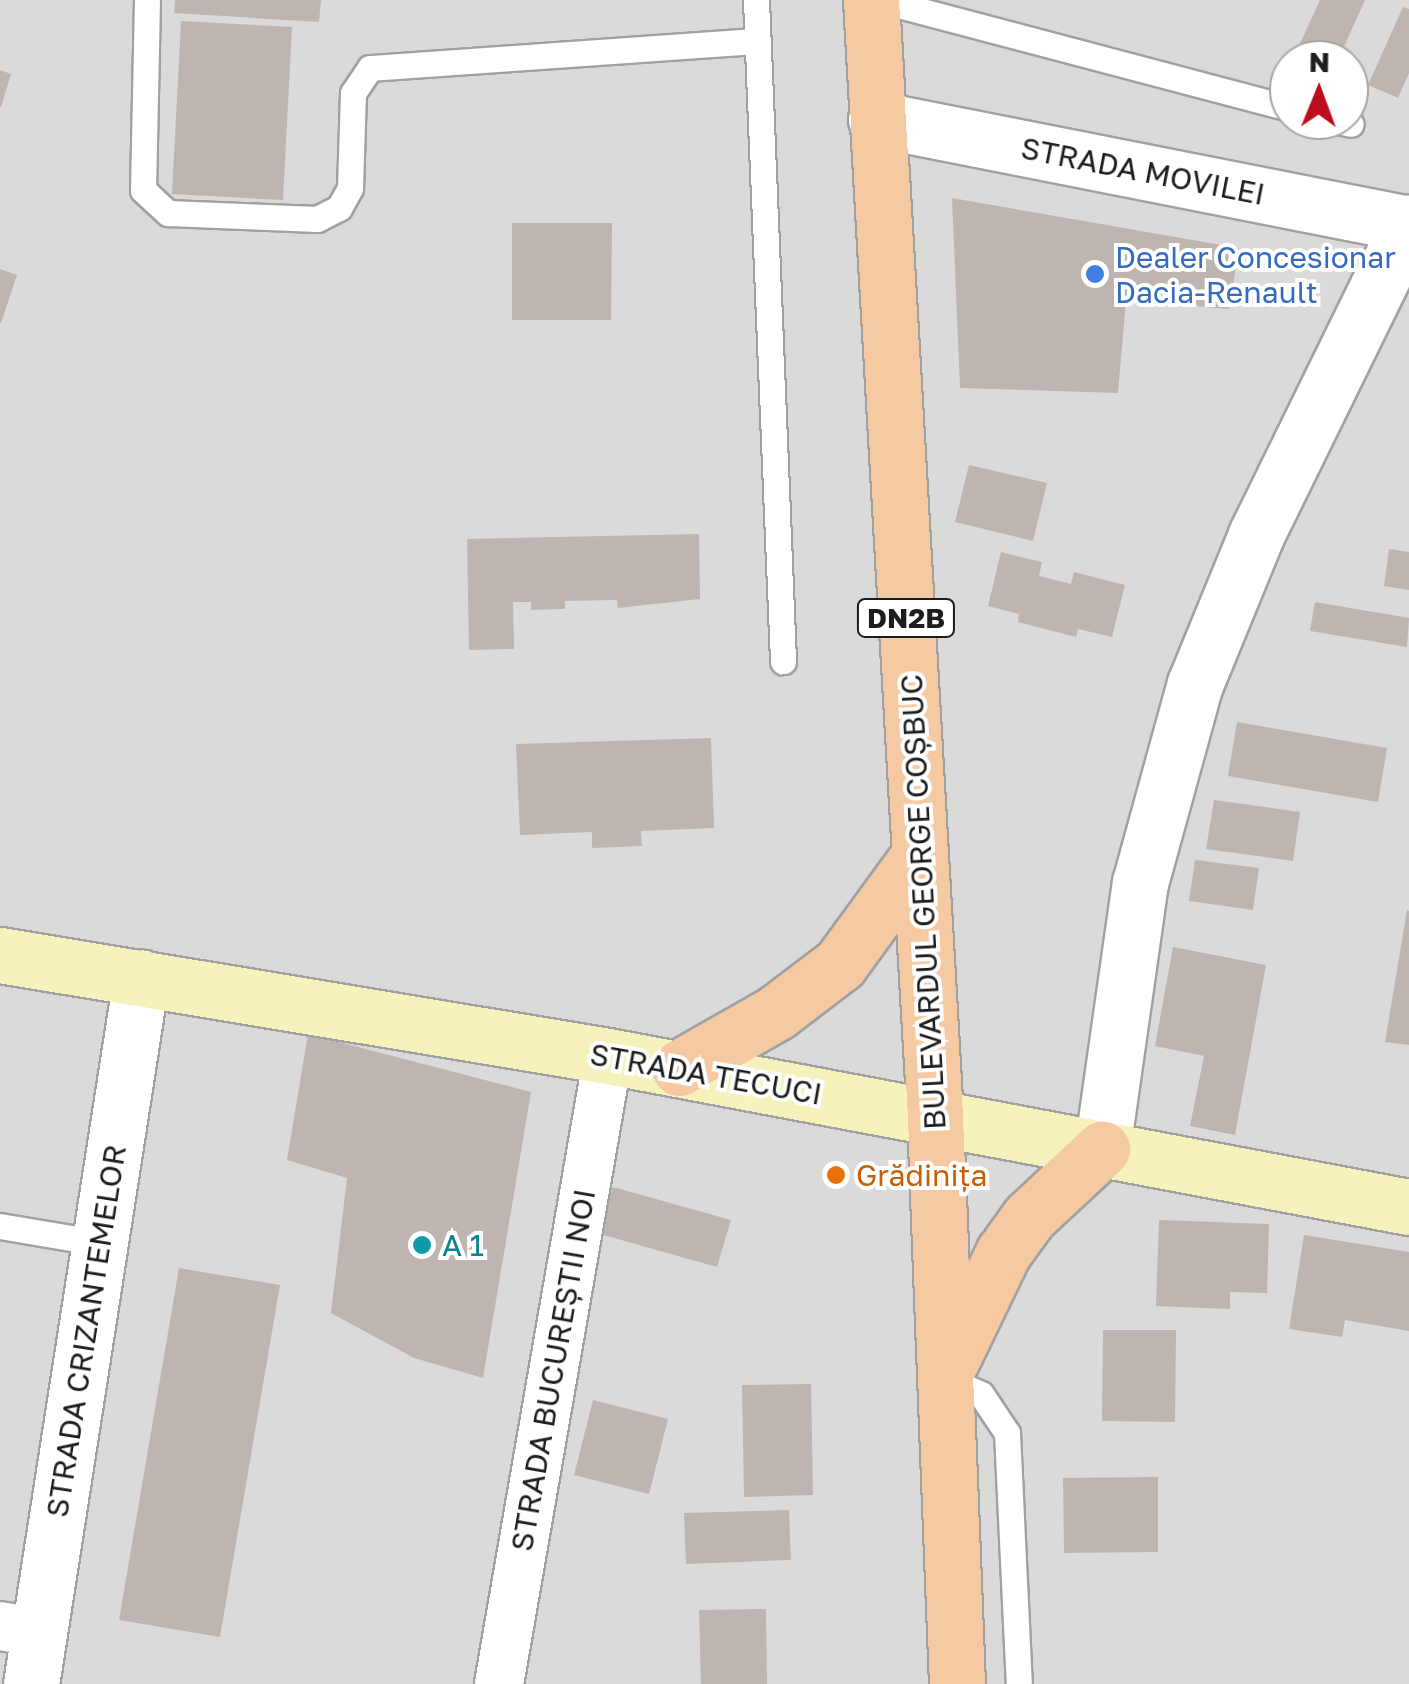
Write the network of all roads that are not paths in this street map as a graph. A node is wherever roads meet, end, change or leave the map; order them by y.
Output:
1 (147, 0) edge
2 (756, 0) edge
3 (871, 0) edge
4 (880, 0) edge
5 (757, 41) junction
6 (1269, 103) edge
7 (876, 119) junction
8 (1409, 223) edge
9 (783, 661) dead end
10 (918, 857) junction
11 (0, 956) edge
12 (141, 978) junction
13 (608, 1056) junction
14 (679, 1068) junction
15 (935, 1117) junction
16 (1102, 1149) junction
17 (1409, 1206) edge
18 (0, 1226) edge
19 (100, 1242) junction
20 (945, 1378) junction
21 (23, 1647) edge
22 (499, 1684) edge
23 (957, 1684) edge
24 (1019, 1684) edge

1 - 5 lane
2 - 5 lane
3 - 7 main road, BULEVARDUL GEORGE COȘBUC / DN2B
4 - 6 lane
5 - 9 lane
7 - 8 street, STRADA MOVILEI
7 - 10 main road, BULEVARDUL GEORGE COȘBUC / DN2B
8 - 16 street
10 - 14 main road
10 - 15 main road, BULEVARDUL GEORGE COȘBUC / DN2B
11 - 12 main road, STRADA TECUCI
12 - 13 main road, STRADA TECUCI
12 - 19 street, STRADA CRIZANTEMELOR
13 - 14 main road, STRADA TECUCI
13 - 22 street, STRADA BUCUREȘTII NOI
14 - 15 main road, STRADA TECUCI
15 - 16 main road, STRADA TECUCI
15 - 20 main road, BULEVARDUL GEORGE COȘBUC / DN2B
16 - 17 main road, STRADA TECUCI
16 - 20 main road
18 - 19 lane
19 - 21 street, STRADA CRIZANTEMELOR
20 - 23 main road, BULEVARDUL GEORGE COȘBUC / DN2B
20 - 24 lane

